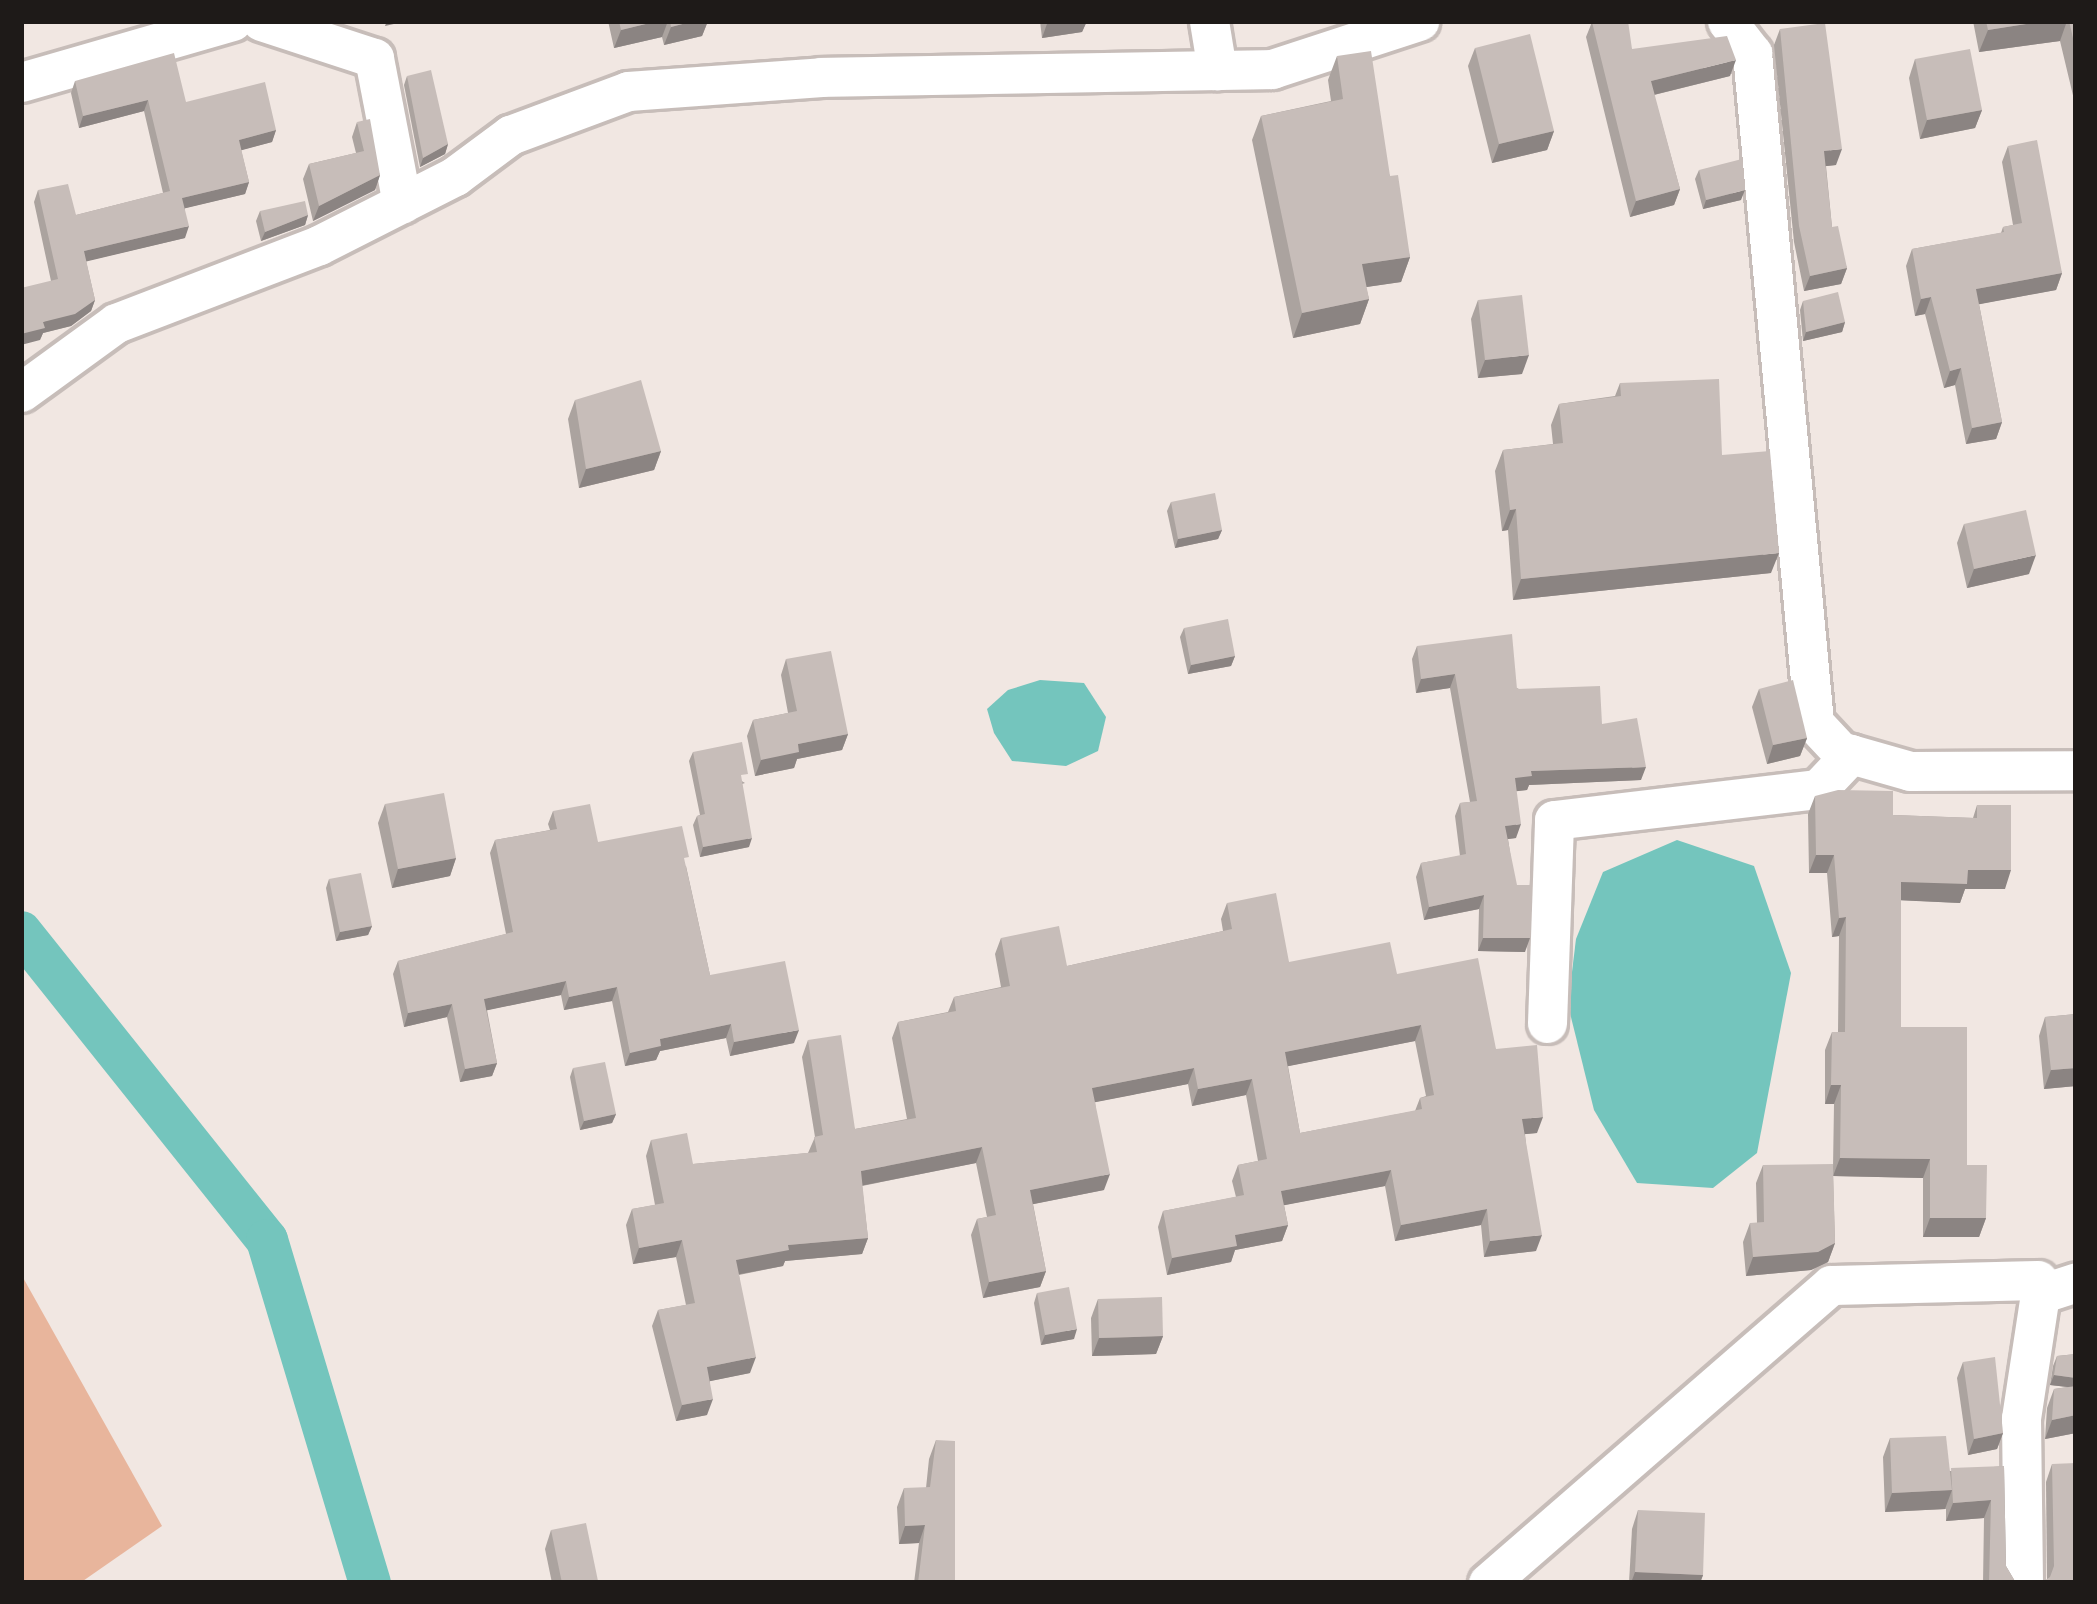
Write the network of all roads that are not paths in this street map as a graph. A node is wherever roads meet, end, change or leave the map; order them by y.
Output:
1 (232, 21) edge
2 (261, 21) edge
3 (1209, 21) edge
4 (1418, 21) edge
5 (1727, 21) edge
6 (1217, 70) junction
7 (21, 82) edge
8 (402, 203) junction
9 (21, 392) edge
10 (1851, 754) junction
11 (2076, 770) edge
12 (1547, 1023) dead end
13 (2057, 1281) edge
14 (1489, 1583) edge
15 (2023, 1583) edge

1 - 7 street
2 - 8 street
3 - 6 street
4 - 6 street
5 - 10 street
6 - 8 street
8 - 9 street
10 - 11 street
10 - 12 street
13 - 14 street
13 - 15 street

